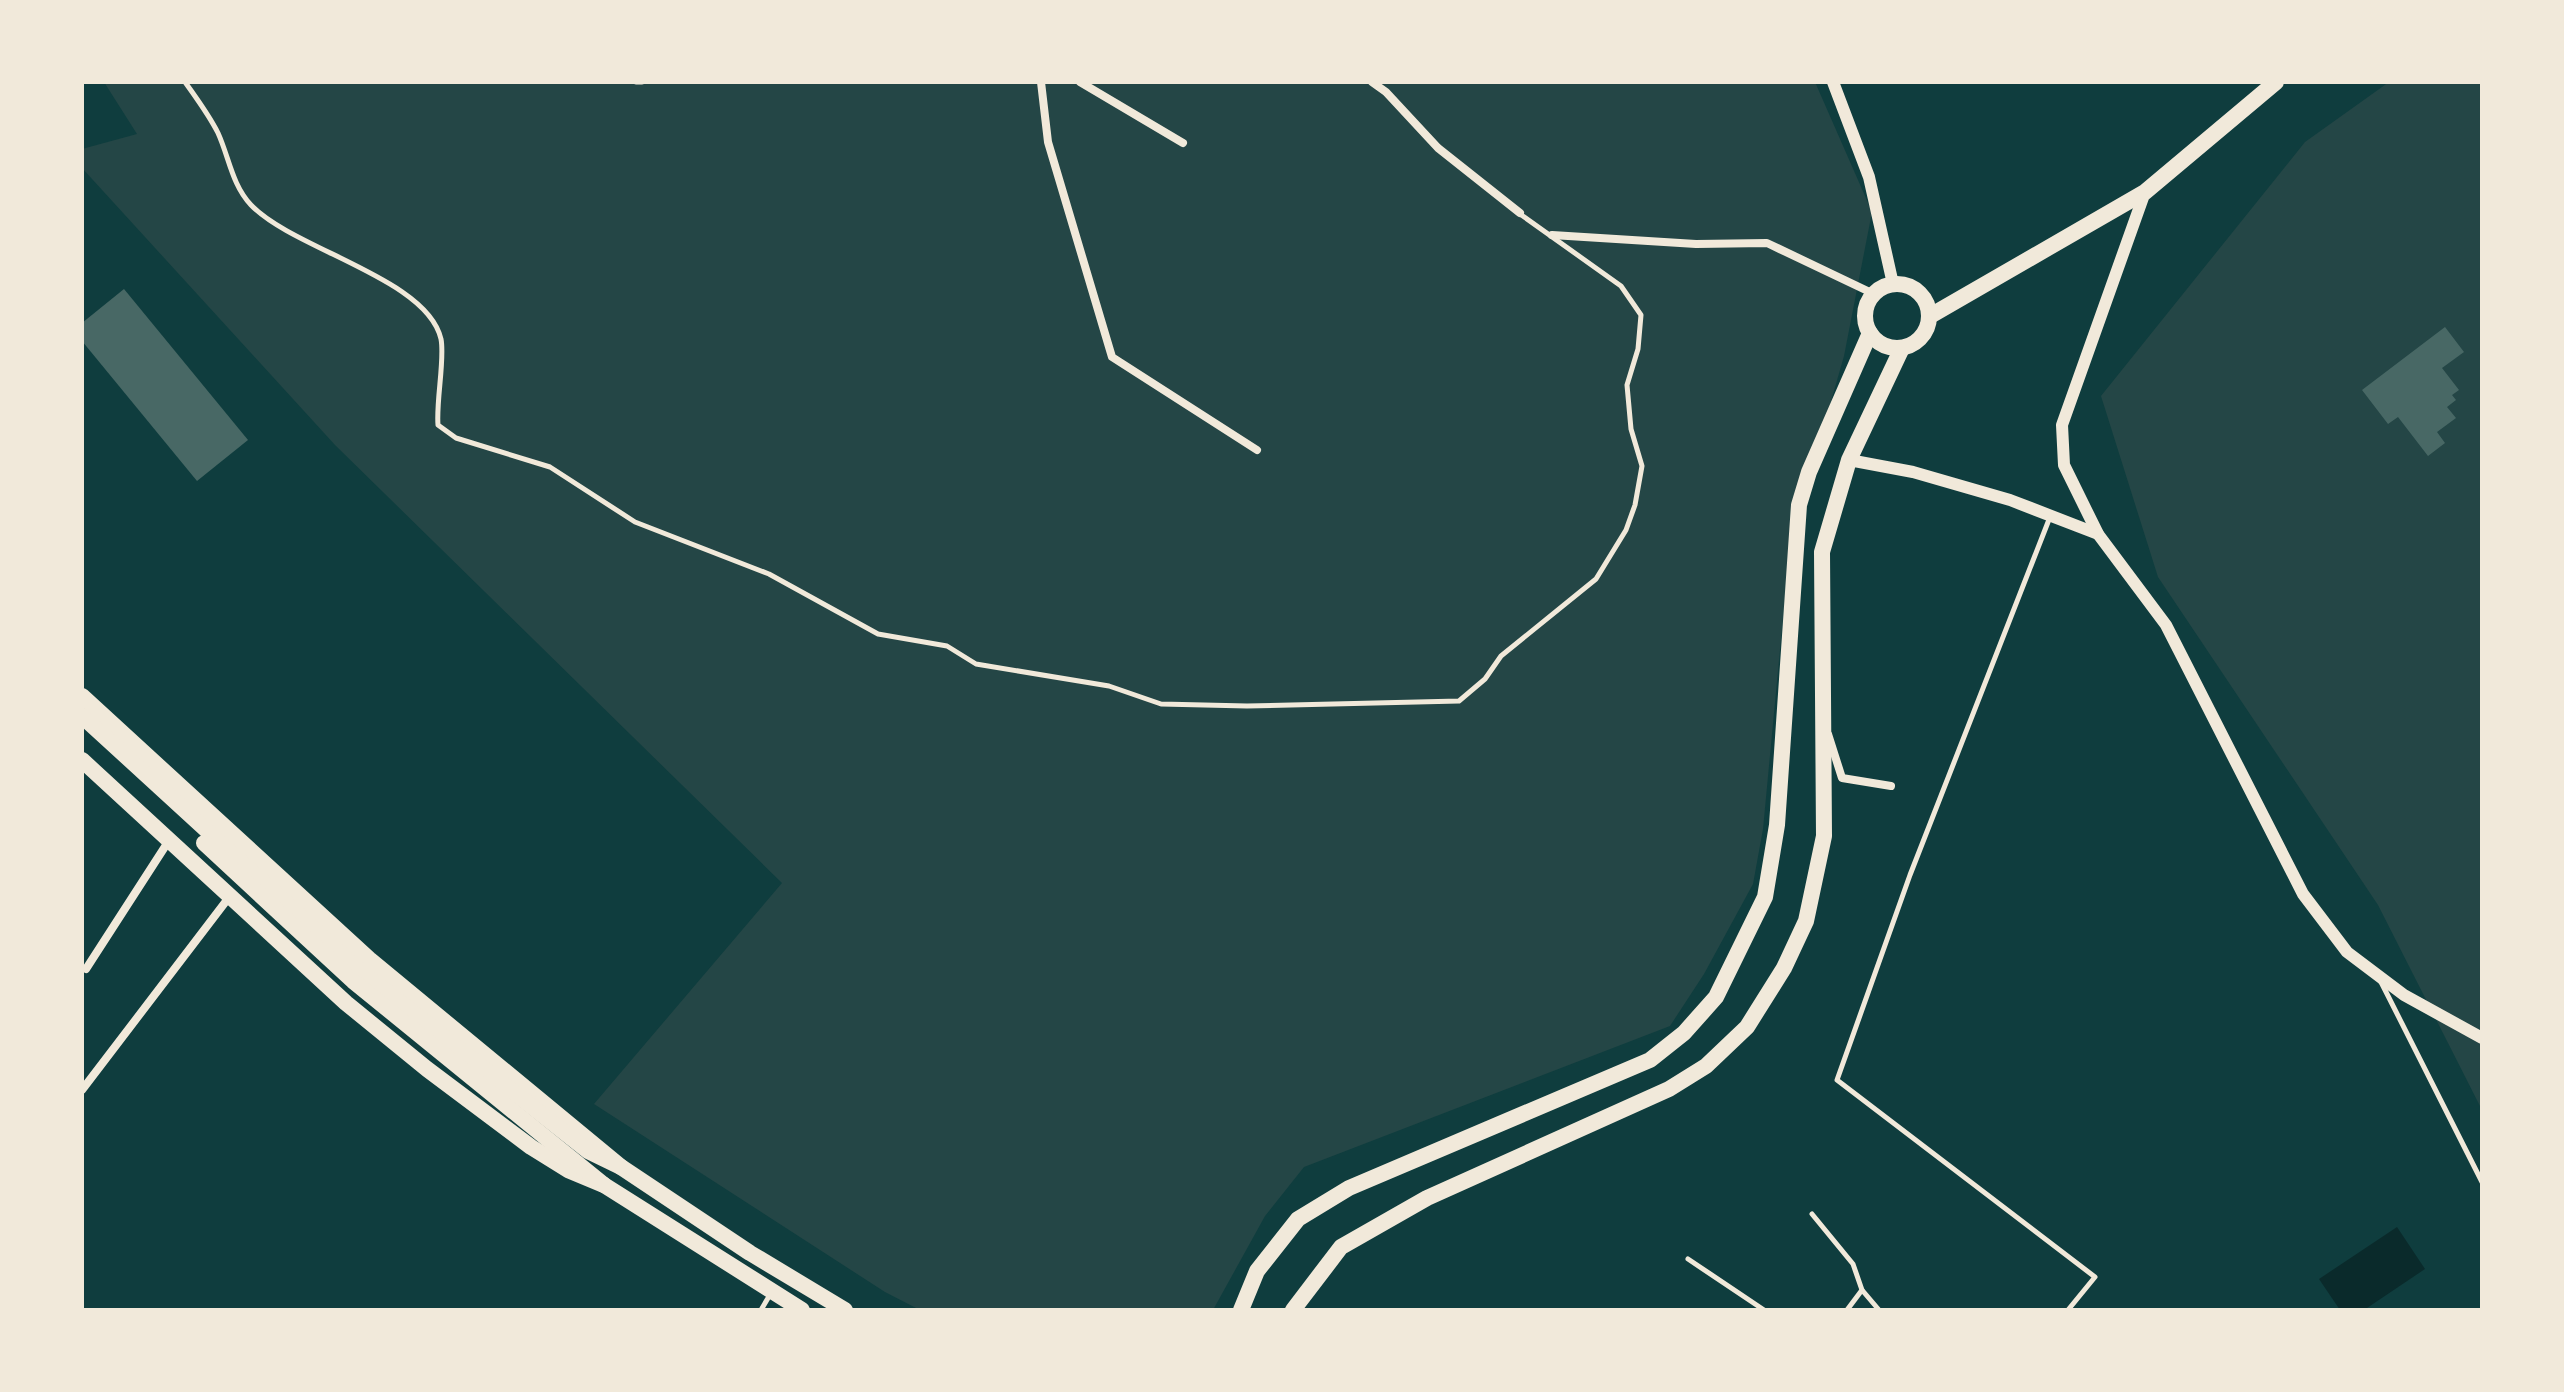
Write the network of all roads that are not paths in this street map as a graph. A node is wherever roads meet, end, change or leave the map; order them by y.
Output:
1 (185, 82) edge
2 (636, 82) edge
3 (642, 82) edge
4 (1041, 82) edge
5 (1080, 82) edge
6 (1372, 82) edge
7 (1833, 82) edge
8 (2276, 82) edge
9 (1183, 143) dead end
10 (2145, 192) junction
11 (1520, 213) joint
12 (1552, 235) junction
13 (1893, 284) junction
14 (1874, 294) junction
15 (1930, 316) junction
16 (1870, 333) junction
17 (1902, 348) junction
18 (1257, 450) dead end
19 (1849, 460) junction
20 (2050, 517) junction
21 (2098, 534) junction
22 (82, 696) edge
23 (82, 716) edge
24 (1824, 720) junction
25 (82, 731) edge
26 (82, 760) edge
27 (1891, 786) dead end
28 (168, 842) junction
29 (230, 896) junction
30 (86, 969) dead end
31 (2377, 974) junction
32 (2482, 1038) edge
33 (82, 1090) edge
34 (621, 1167) junction
35 (2482, 1182) edge
36 (604, 1185) junction
37 (1812, 1214) dead end
38 (1688, 1259) dead end
39 (1862, 1290) junction
40 (771, 1292) junction
41 (761, 1310) edge
42 (802, 1310) edge
43 (845, 1310) edge
44 (1241, 1310) edge
45 (1293, 1310) edge
46 (1764, 1310) edge
47 (1847, 1310) edge
48 (1879, 1310) edge
49 (2068, 1310) edge

1 - 12 lane
2 - 3 lane
4 - 18 street
5 - 9 street
6 - 11 street
7 - 13 street
8 - 10 main road
10 - 15 main road
10 - 21 street
11 - 12 lane
12 - 14 street
13 - 14 main road
13 - 15 main road
14 - 16 main road
15 - 17 main road
16 - 17 main road
16 - 44 main road
17 - 19 main road
19 - 20 street
19 - 24 main road
20 - 21 street
20 - 49 lane
21 - 31 street
22 - 34 main road
23 - 34 main road
24 - 27 street
24 - 45 main road
25 - 36 main road
26 - 28 main road
28 - 29 main road
28 - 30 street
29 - 33 street
29 - 36 main road
31 - 32 street
31 - 35 lane
34 - 43 main road
36 - 40 main road
37 - 39 lane
38 - 46 lane
39 - 47 lane
39 - 48 lane
40 - 41 lane
40 - 42 main road

